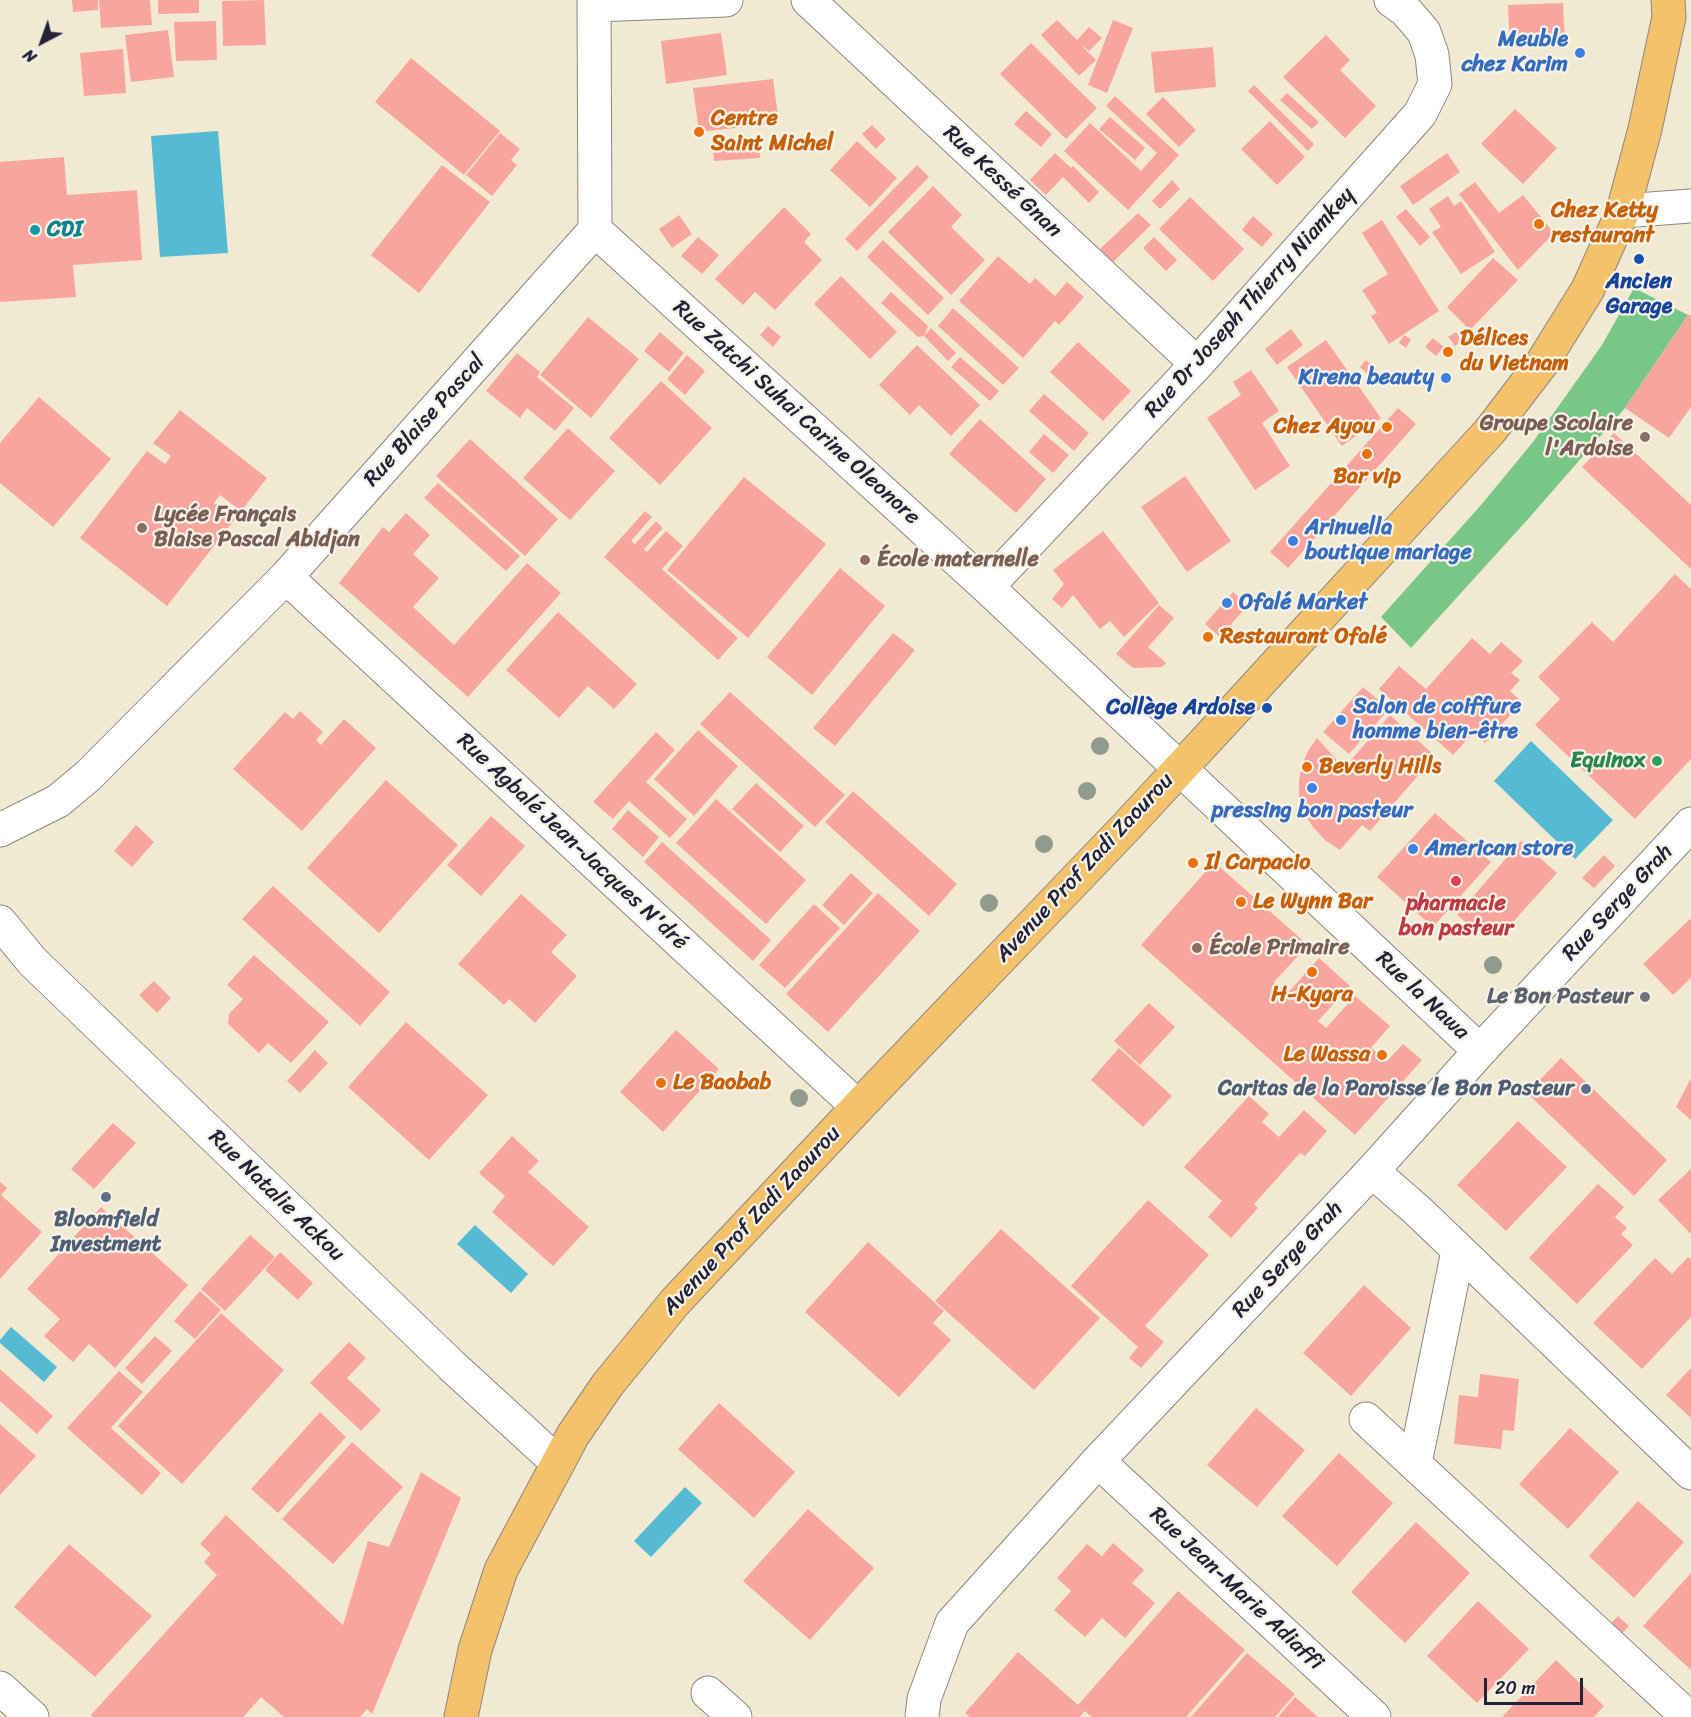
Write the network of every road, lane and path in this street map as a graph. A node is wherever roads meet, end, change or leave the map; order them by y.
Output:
1 (726, 0) edge
2 (808, 0) edge
3 (1391, 0) edge
4 (1668, 0) edge
5 (594, 2) edge
6 (1691, 206) edge
7 (1623, 211) junction
8 (595, 230) junction
9 (1197, 364) junction
10 (286, 577) junction
11 (987, 587) junction
12 (1181, 768) junction
13 (1691, 824) edge
14 (0, 830) edge
15 (0, 922) edge
16 (1480, 1051) junction
17 (858, 1107) junction
18 (1372, 1171) junction
19 (1458, 1251) junction
20 (1366, 1419) dead end
21 (1098, 1461) junction
22 (558, 1463) junction
23 (1415, 1463) junction
24 (1691, 1473) edge
25 (0, 1688) edge
26 (708, 1693) dead end
27 (32, 1717) edge
28 (461, 1717) edge
29 (735, 1717) edge
30 (922, 1717) edge
31 (1374, 1717) edge
32 (1688, 1717) edge

1 - 5 street
2 - 9 street, Rue Kessé Gnan
3 - 9 street, Rue Dr Joseph Thierry Niamkey
4 - 7 main road, Avenue Prof Zadi Zaourou
5 - 8 street
6 - 7 street
7 - 12 main road, Avenue Prof Zadi Zaourou
8 - 10 street, Rue Blaise Pascal
8 - 11 street, Rue Zatchi Suhai Carine Oleonore
9 - 11 street, Rue Dr Joseph Thierry Niamkey
10 - 14 street, Rue Blaise Pascal
10 - 17 street, Rue Agbalé Jean-Jacques N'dré
11 - 12 street, Rue Zatchi Suhai Carine Oleonore
12 - 16 street, Rue la Nawa
12 - 17 main road, Avenue Prof Zadi Zaourou
13 - 16 street, Rue Serge Grah
15 - 22 street, Rue Natalie Ackou
16 - 18 street, Rue Serge Grah
17 - 22 main road, Avenue Prof Zadi Zaourou
18 - 19 street
18 - 21 street, Rue Serge Grah
19 - 23 street
19 - 24 street
20 - 23 street
21 - 30 street, Rue Serge Grah
21 - 31 street, Rue Jean-Marie Adiaffi
22 - 28 main road, Avenue Prof Zadi Zaourou
23 - 32 street
25 - 27 street
26 - 29 street

